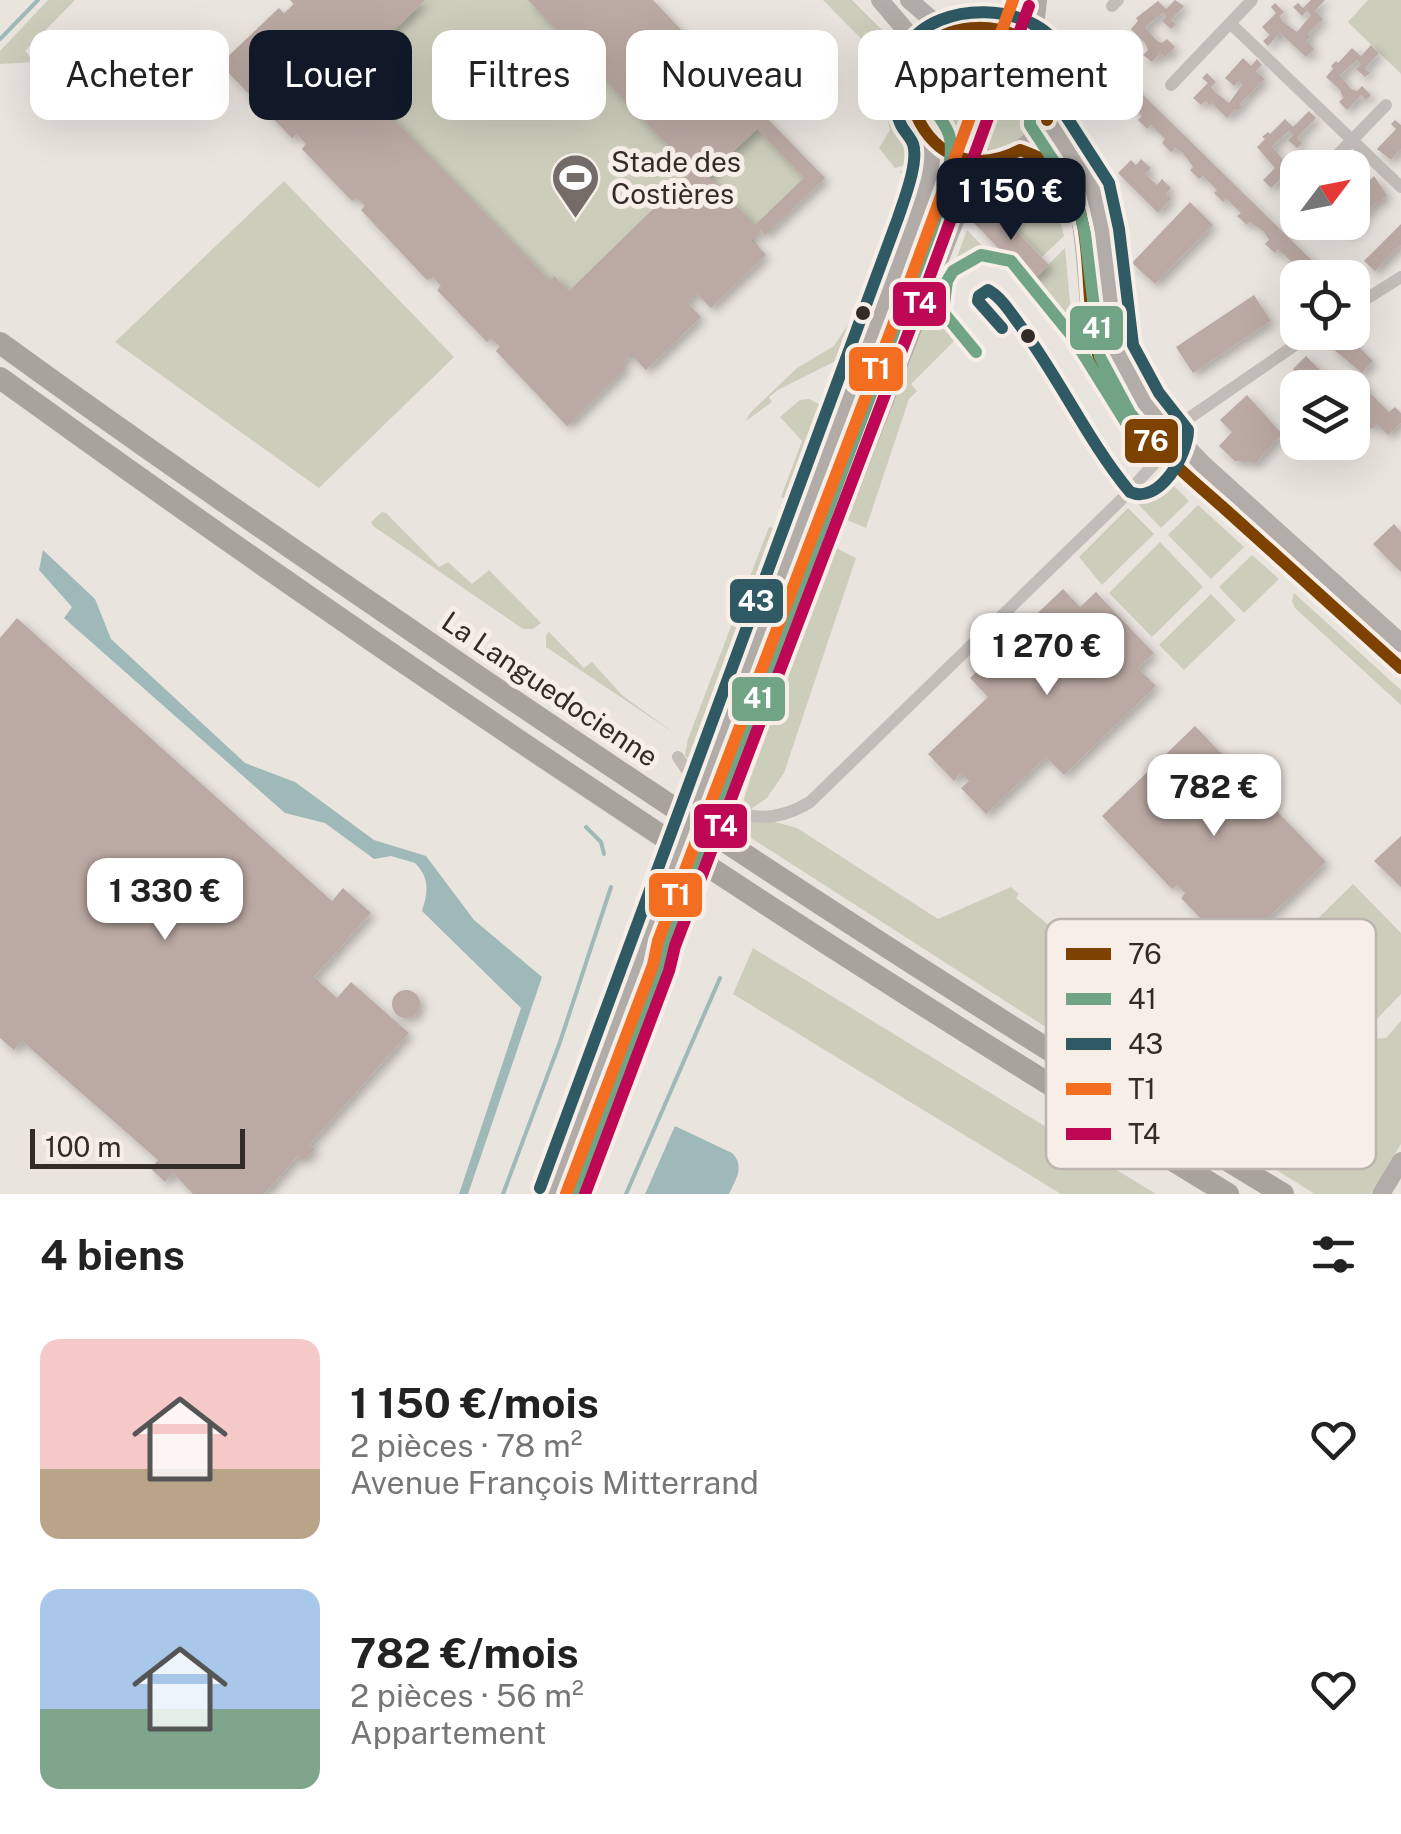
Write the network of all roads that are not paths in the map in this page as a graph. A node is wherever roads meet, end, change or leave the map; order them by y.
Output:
1 (880, 0) edge
2 (909, 0) edge
3 (1037, 0) edge
4 (1252, 0) edge
5 (985, 8) edge
6 (952, 23) junction
7 (1230, 24) junction
8 (905, 30) edge
9 (942, 30) edge
10 (1022, 30) edge
11 (1035, 30) edge
12 (1170, 84) dead end
13 (1386, 105) dead end
14 (918, 120) edge
15 (1048, 120) joint
16 (932, 139) junction
17 (1352, 140) junction
18 (1020, 150) junction
19 (1342, 150) edge
20 (992, 160) junction
21 (1401, 187) edge
22 (1401, 276) edge
23 (1370, 296) edge
24 (0, 342) edge
25 (1287, 350) edge
26 (0, 378) edge
27 (1171, 434) junction
28 (1164, 453) junction
29 (1395, 641) edge
30 (1401, 668) edge
31 (678, 757) dead end
32 (1046, 1050) edge
33 (1046, 1083) edge
34 (1401, 1161) edge
35 (1187, 1169) edge
36 (1242, 1169) edge
37 (556, 1194) edge
38 (582, 1194) edge
39 (1228, 1194) edge
40 (1283, 1194) edge
41 (1381, 1194) edge

1 - 8 street
2 - 6 street
3 - 11 main road
4 - 7 street
5 - 6 main road
5 - 10 main road
6 - 9 main road
7 - 12 street
7 - 17 street
13 - 17 street
14 - 16 main road
15 - 18 main road
15 - 27 street
16 - 20 main road
16 - 37 main road, bridge
17 - 19 street
17 - 21 street
18 - 20 main road
18 - 28 street
20 - 38 main road, bridge
22 - 23 street
24 - 32 highway, La Languedocienne
25 - 27 street
26 - 33 highway, La Languedocienne
27 - 28 street
27 - 29 street
28 - 29 street
28 - 31 street
29 - 30 street
34 - 41 street
35 - 39 highway, La Languedocienne
36 - 40 highway, La Languedocienne

